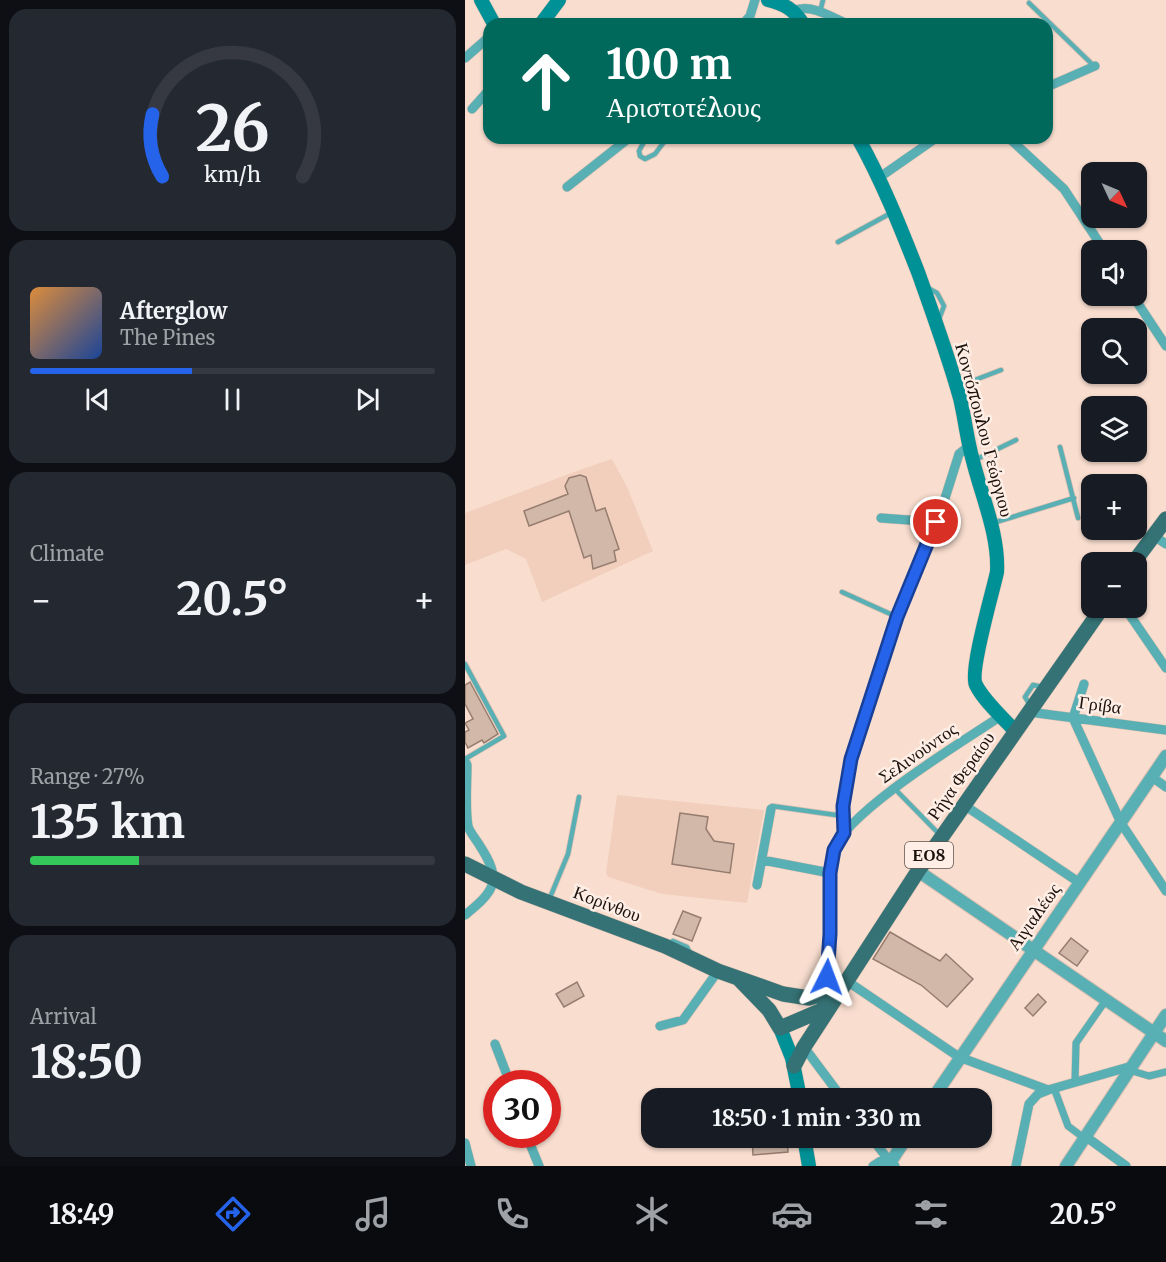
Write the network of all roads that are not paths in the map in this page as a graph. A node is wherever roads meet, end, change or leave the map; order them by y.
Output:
1 (481, 0) edge
2 (559, 0) edge
3 (755, 0) edge
4 (823, 0) edge
5 (777, 1) edge
6 (1029, 3) dead end
7 (794, 10) junction
8 (820, 12) junction
9 (491, 18) edge
10 (546, 18) edge
11 (748, 18) edge
12 (799, 18) edge
13 (834, 18) edge
14 (1045, 18) edge
15 (1053, 26) edge
16 (483, 42) edge
17 (465, 58) edge
18 (1095, 66) joint
19 (1053, 84) edge
20 (483, 97) edge
21 (472, 109) dead end
22 (621, 144) edge
23 (643, 144) edge
24 (662, 144) edge
25 (861, 144) edge
26 (927, 144) edge
27 (1015, 144) edge
28 (880, 177) junction
29 (567, 187) dead end
30 (894, 212) junction
31 (1097, 240) edge
32 (838, 242) dead end
33 (1140, 306) edge
34 (1166, 346) edge
35 (1001, 370) dead end
36 (957, 387) junction
37 (1016, 440) dead end
38 (969, 446) junction
39 (1060, 447) dead end
40 (973, 461) junction
41 (1074, 498) junction
42 (881, 518) dead end
43 (1078, 518) dead end
44 (1166, 519) edge
45 (936, 522) junction
46 (991, 524) junction
47 (1160, 540) edge
48 (1146, 552) edge
49 (842, 592) dead end
50 (897, 617) junction
51 (1095, 618) edge
52 (1132, 618) edge
53 (465, 664) edge
54 (1166, 668) edge
55 (1084, 684) dead end
56 (1030, 710) junction
57 (1001, 716) junction
58 (1073, 718) junction
59 (1166, 730) edge
60 (1015, 731) junction
61 (1166, 756) edge
62 (465, 760) edge
63 (1152, 777) junction
64 (1166, 787) edge
65 (894, 789) junction
66 (579, 797) dead end
67 (964, 805) junction
68 (771, 808) joint
69 (466, 815) edge
70 (843, 816) junction
71 (1121, 823) junction
72 (844, 833) junction
73 (942, 837) junction
74 (762, 860) junction
75 (465, 864) edge
76 (918, 871) junction
77 (830, 873) junction
78 (494, 880) junction
79 (1080, 883) junction
80 (757, 885) dead end
81 (1166, 891) edge
82 (547, 902) junction
83 (465, 915) edge
84 (1033, 950) junction
85 (718, 971) junction
86 (737, 977) junction
87 (756, 983) junction
88 (838, 990) junction
89 (1106, 1000) junction
90 (1166, 1015) edge
91 (782, 1023) junction
92 (660, 1026) dead end
93 (1162, 1040) edge
94 (495, 1044) dead end
95 (804, 1047) junction
96 (959, 1058) junction
97 (793, 1062) junction
98 (1131, 1068) junction
99 (505, 1070) edge
100 (1166, 1072) edge
101 (1075, 1082) junction
102 (797, 1088) edge
103 (835, 1088) edge
104 (940, 1088) edge
105 (1051, 1089) junction
106 (1085, 1137) junction
107 (465, 1143) edge
108 (532, 1148) edge
109 (806, 1148) edge
110 (879, 1148) edge
111 (900, 1148) edge
112 (1071, 1163) edge
113 (890, 1164) edge
114 (471, 1166) edge
115 (539, 1166) edge
116 (809, 1166) edge
117 (873, 1166) edge
118 (1016, 1166) edge
119 (1126, 1166) edge

1 - 9 main road
2 - 10 main road
3 - 11 street
4 - 8 lane
5 - 7 main road
6 - 14 lane
7 - 8 street
7 - 12 main road
8 - 13 street
15 - 18 lane
16 - 17 street
18 - 19 street
20 - 21 street
22 - 29 street
23 - 24 lane
25 - 28 main road, Κοντόπουλου Γεώργιου
26 - 28 street
27 - 31 street
28 - 30 main road, Κοντόπουλου Γεώργιου
30 - 32 lane
30 - 36 main road, Κοντόπουλου Γεώργιου
33 - 34 street
35 - 36 lane
36 - 38 main road, Κοντόπουλου Γεώργιου
37 - 40 lane
38 - 40 main road, Κοντόπουλου Γεώργιου
38 - 45 street
39 - 41 lane
40 - 46 main road, Κοντόπουλου Γεώργιου
41 - 43 lane
41 - 46 lane
42 - 45 street
44 - 47 main road
45 - 50 street
46 - 57 main road, Κοντόπουλου Γεώργιου
47 - 48 main road
49 - 50 lane
50 - 70 street
51 - 56 main road, Ρήγα Φεραίου / ΕΟ8
52 - 54 street
53 - 62 lane
55 - 58 street
56 - 58 street, Γρίβα
56 - 60 main road, Ρήγα Φεραίου / ΕΟ8
57 - 60 main road, Κοντόπουλου Γεώργιου
57 - 65 street, Σελινούντος
58 - 59 street, Γρίβα
58 - 71 street
60 - 67 main road, Ρήγα Φεραίου / ΕΟ8
61 - 63 street, Αιγιαλέως
62 - 69 street
63 - 64 street
63 - 71 street, Αιγιαλέως
65 - 72 street, Σελινούντος
65 - 73 lane
66 - 82 lane
67 - 73 main road, Ρήγα Φεραίου / ΕΟ8
67 - 79 street
68 - 70 lane
68 - 74 street
69 - 78 street
70 - 72 street
71 - 79 street, Αιγιαλέως
71 - 81 street
72 - 77 street, Σελινούντος
73 - 76 main road, Ρήγα Φεραίου / ΕΟ8
74 - 77 street
74 - 80 street
75 - 78 main road, Κορίνθου
76 - 84 street
76 - 88 main road, Ρήγα Φεραίου / ΕΟ8
77 - 88 street, Σελινούντος
78 - 82 main road, Κορίνθου
78 - 83 street
79 - 84 street, Αιγιαλέως
82 - 85 main road, Κορίνθου
84 - 89 street
84 - 96 street, Αιγιαλέως
85 - 86 main road, Κορίνθου
85 - 92 street
86 - 87 main road, Κορίνθου
86 - 91 main road, Κορίνθου
87 - 88 main road, Κορίνθου
87 - 91 main road
88 - 91 main road, ΕΟ8
88 - 95 main road, Ρήγα Φεραίου
88 - 96 street
89 - 93 street
89 - 101 street
90 - 93 street
91 - 97 main road
93 - 98 street
94 - 99 street
95 - 97 main road, Ρήγα Φεραίου
95 - 103 street
96 - 104 street, Αιγιαλέως
96 - 105 street
97 - 102 main road
98 - 100 street
98 - 101 street
98 - 106 street
101 - 105 street
105 - 106 street
105 - 118 street
106 - 112 street
106 - 119 street
107 - 114 street
108 - 115 street
109 - 116 main road
110 - 113 street
111 - 113 street
113 - 117 street

